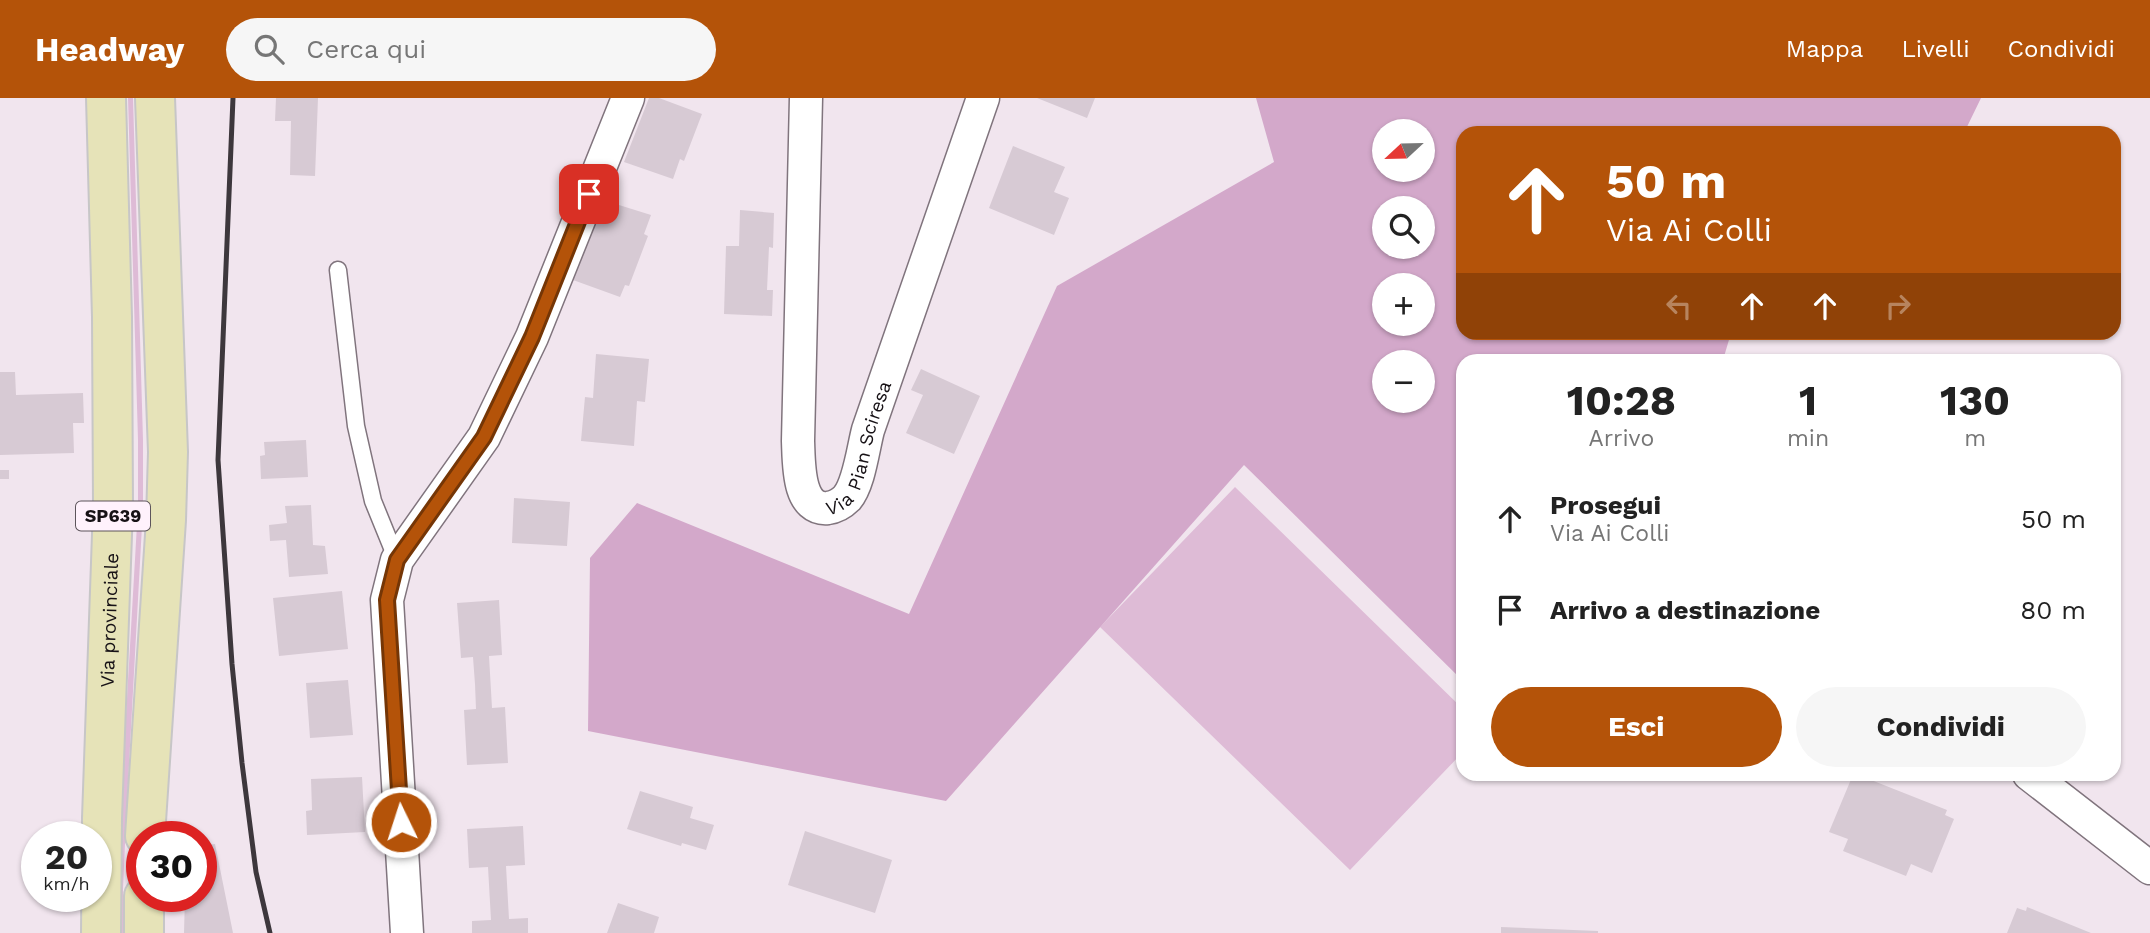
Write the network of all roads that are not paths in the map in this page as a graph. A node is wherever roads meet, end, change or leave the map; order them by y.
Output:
1 (106, 98) edge
2 (155, 98) edge
3 (628, 98) edge
4 (806, 98) edge
5 (983, 98) edge
6 (338, 270) dead end
7 (397, 560) junction
8 (2038, 781) edge
9 (146, 821) edge
10 (2150, 868) edge
11 (144, 912) edge
12 (101, 933) edge
13 (144, 933) edge
14 (407, 933) edge

1 - 12 main road, Via provinciale / SP639
2 - 9 main road, SP639
3 - 7 street
4 - 5 street, Via Pian Sciresa
6 - 7 lane
7 - 14 street
8 - 10 street
11 - 13 main road

